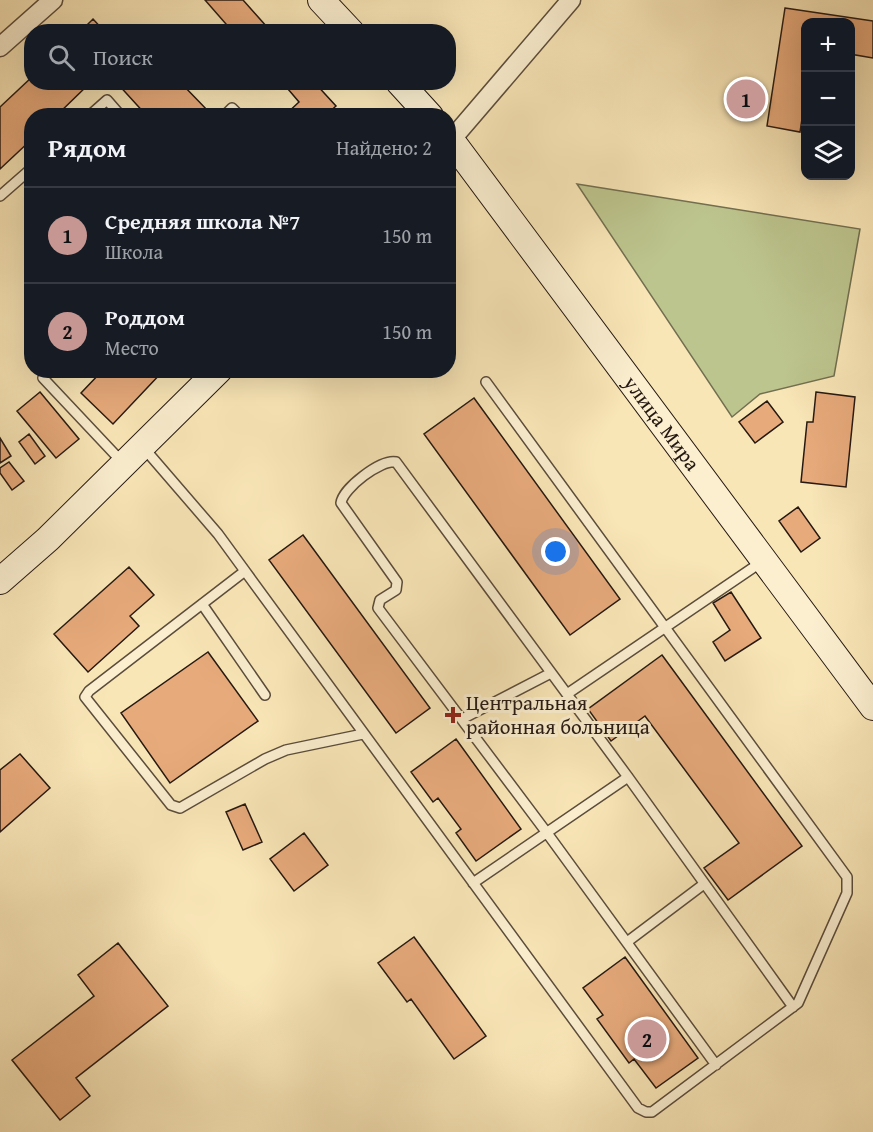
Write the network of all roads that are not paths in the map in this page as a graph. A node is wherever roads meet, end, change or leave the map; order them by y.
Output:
1 (52, 0) edge
2 (321, 0) edge
3 (571, 0) edge
4 (25, 24) edge
5 (344, 24) edge
6 (24, 25) edge
7 (0, 47) edge
8 (406, 90) edge
9 (98, 108) edge
10 (114, 108) edge
11 (423, 108) edge
12 (456, 132) edge
13 (456, 147) edge
14 (24, 175) edge
15 (0, 196) edge
16 (43, 378) edge
17 (211, 378) edge
18 (486, 382) dead end
19 (142, 446) junction
20 (124, 464) junction
21 (765, 560) junction
22 (245, 571) junction
23 (0, 581) edge
24 (202, 604) junction
25 (664, 627) junction
26 (551, 673) junction
27 (567, 694) junction
28 (265, 695) dead end
29 (873, 707) edge
30 (462, 719) junction
31 (363, 734) junction
32 (628, 777) junction
33 (547, 832) junction
34 (473, 884) junction
35 (704, 884) junction
36 (627, 942) junction
37 (793, 1007) junction
38 (716, 1065) junction

1 - 4 street
2 - 5 main road
3 - 12 street
6 - 7 street
8 - 11 main road
9 - 10 lane
13 - 21 main road, улица Мира
14 - 15 lane
16 - 20 lane
17 - 19 main road
18 - 25 lane
19 - 20 main road
19 - 22 lane
20 - 23 main road
21 - 25 lane
21 - 29 main road, улица Мира
22 - 24 lane
22 - 31 lane
24 - 28 lane
24 - 31 lane
25 - 27 lane
25 - 37 lane
26 - 27 lane
26 - 30 lane
26 - 30 lane
27 - 32 lane
30 - 33 lane
31 - 34 lane
32 - 33 lane
32 - 35 lane
33 - 34 lane
33 - 36 lane
34 - 38 lane
35 - 36 lane
35 - 37 lane
36 - 38 lane
37 - 38 lane

